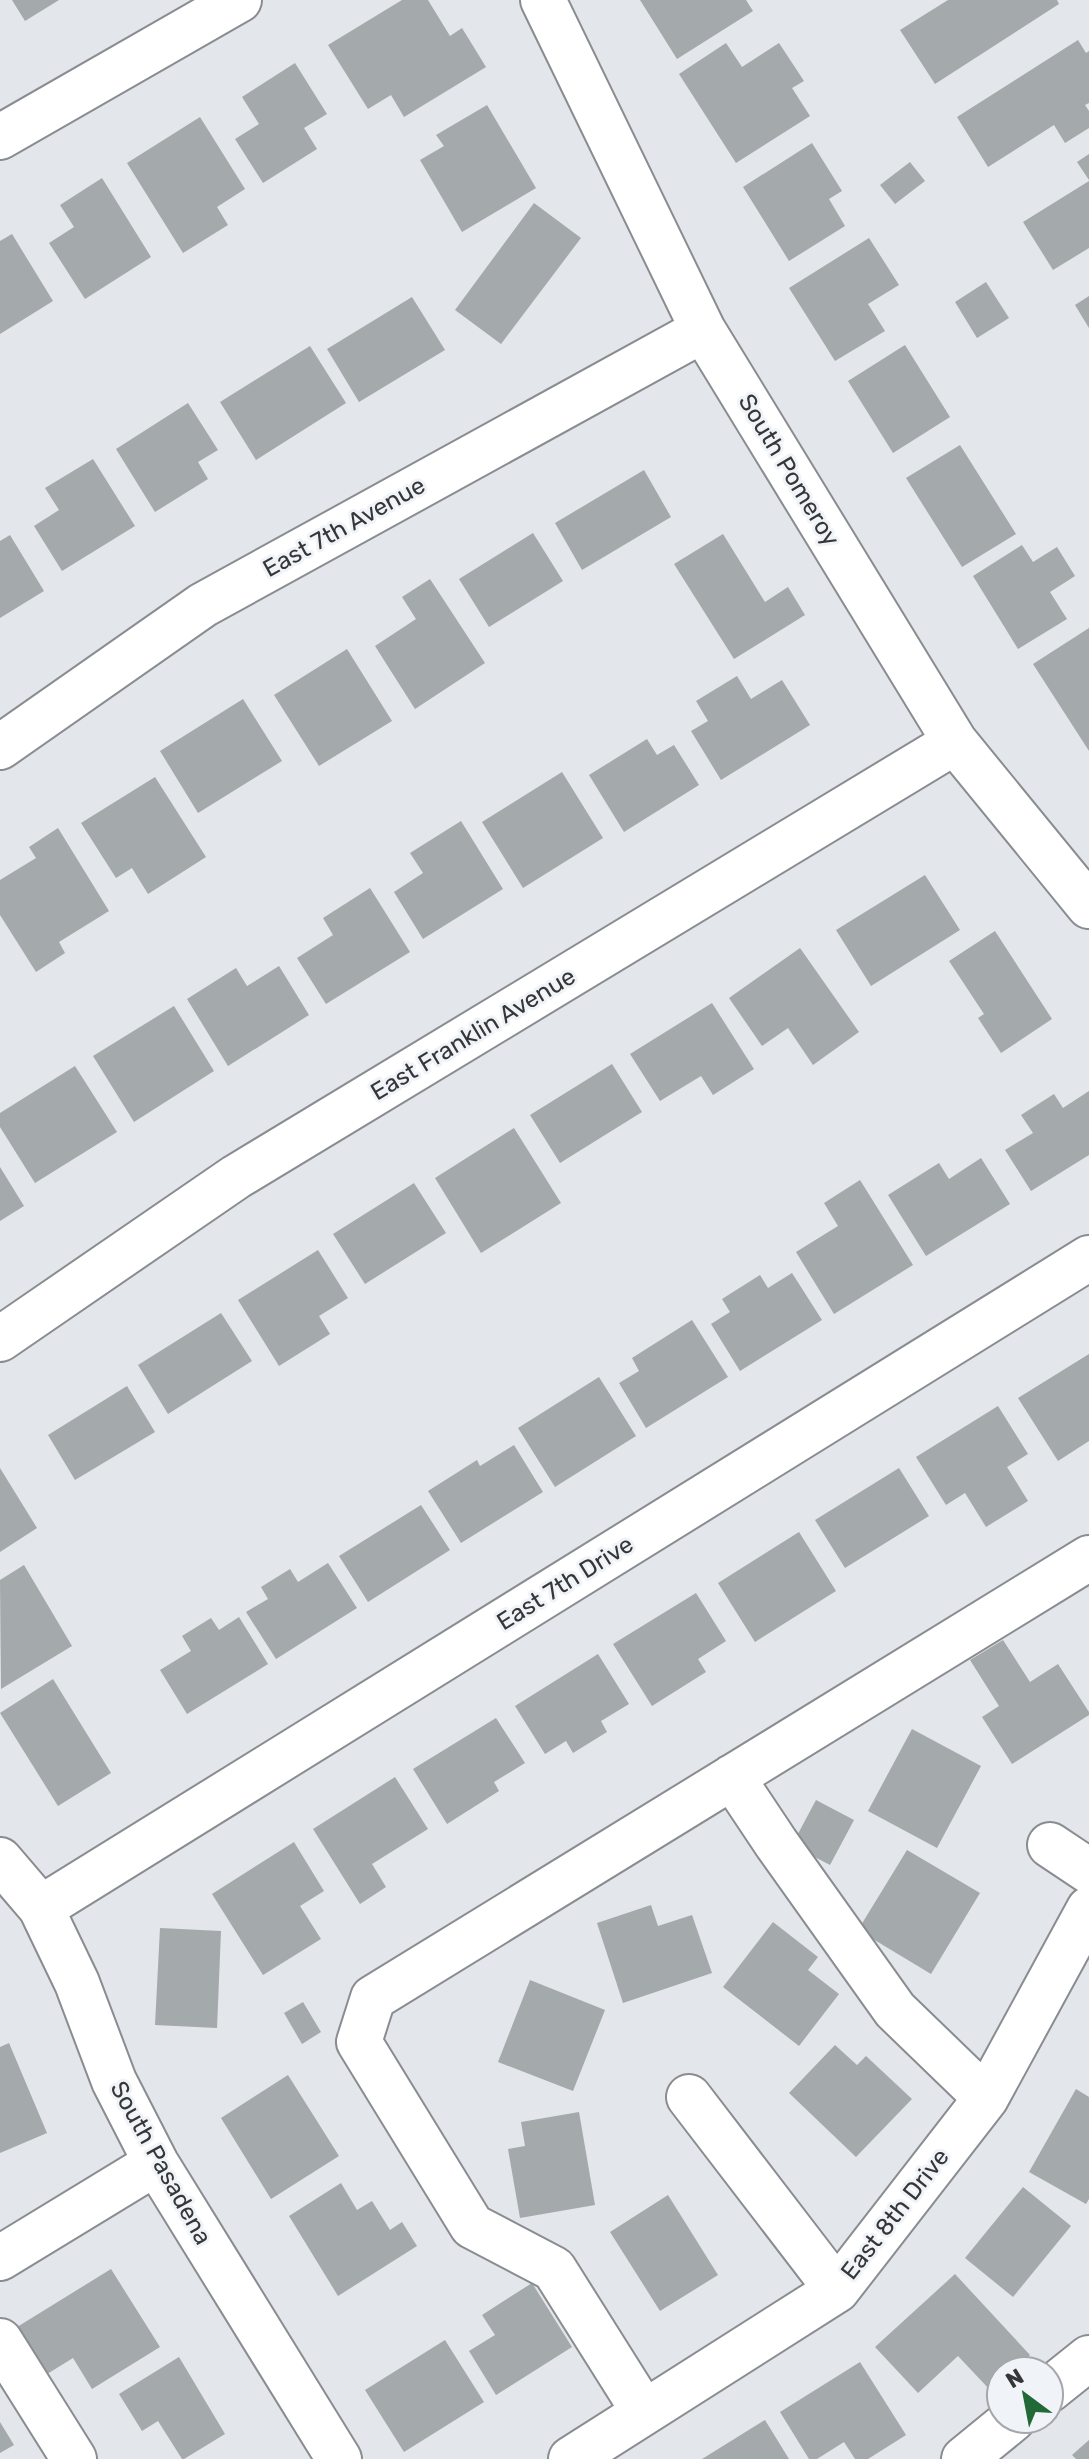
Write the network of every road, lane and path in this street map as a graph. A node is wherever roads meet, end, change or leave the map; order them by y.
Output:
1 (239, 0) edge
2 (543, 0) edge
3 (0, 137) edge
4 (703, 330) junction
5 (955, 742) junction
6 (0, 747) edge
7 (1089, 906) edge
8 (1089, 1258) edge
9 (0, 1339) edge
10 (1089, 1558) edge
11 (732, 1777) junction
12 (1050, 1845) dead end
13 (0, 1860) edge
14 (1089, 1871) edge
15 (41, 1908) junction
16 (1089, 1909) edge
17 (689, 2097) dead end
18 (986, 2098) junction
19 (156, 2163) junction
20 (0, 2258) edge
21 (837, 2290) junction
22 (0, 2341) edge
23 (1089, 2358) edge
24 (1065, 2377) edge
25 (644, 2412) junction
26 (993, 2435) edge
27 (74, 2459) edge
28 (339, 2459) edge
29 (571, 2459) edge
30 (964, 2459) edge

1 - 3 street
2 - 4 street, South Pomeroy
4 - 5 street, South Pomeroy
4 - 6 street, East 7th Avenue
5 - 7 street, South Pomeroy
5 - 9 street, East Franklin Avenue
8 - 15 street, East 7th Drive
10 - 11 street
11 - 18 street
11 - 25 street
12 - 14 street
13 - 15 street, South Pasadena
15 - 19 street, South Pasadena
16 - 18 street, East 8th Drive
17 - 21 street
18 - 21 street, East 8th Drive
19 - 20 street
19 - 28 street, South Pasadena
21 - 25 street, East 8th Drive
22 - 27 street
23 - 24 street
25 - 29 street, East 8th Drive
26 - 30 street

